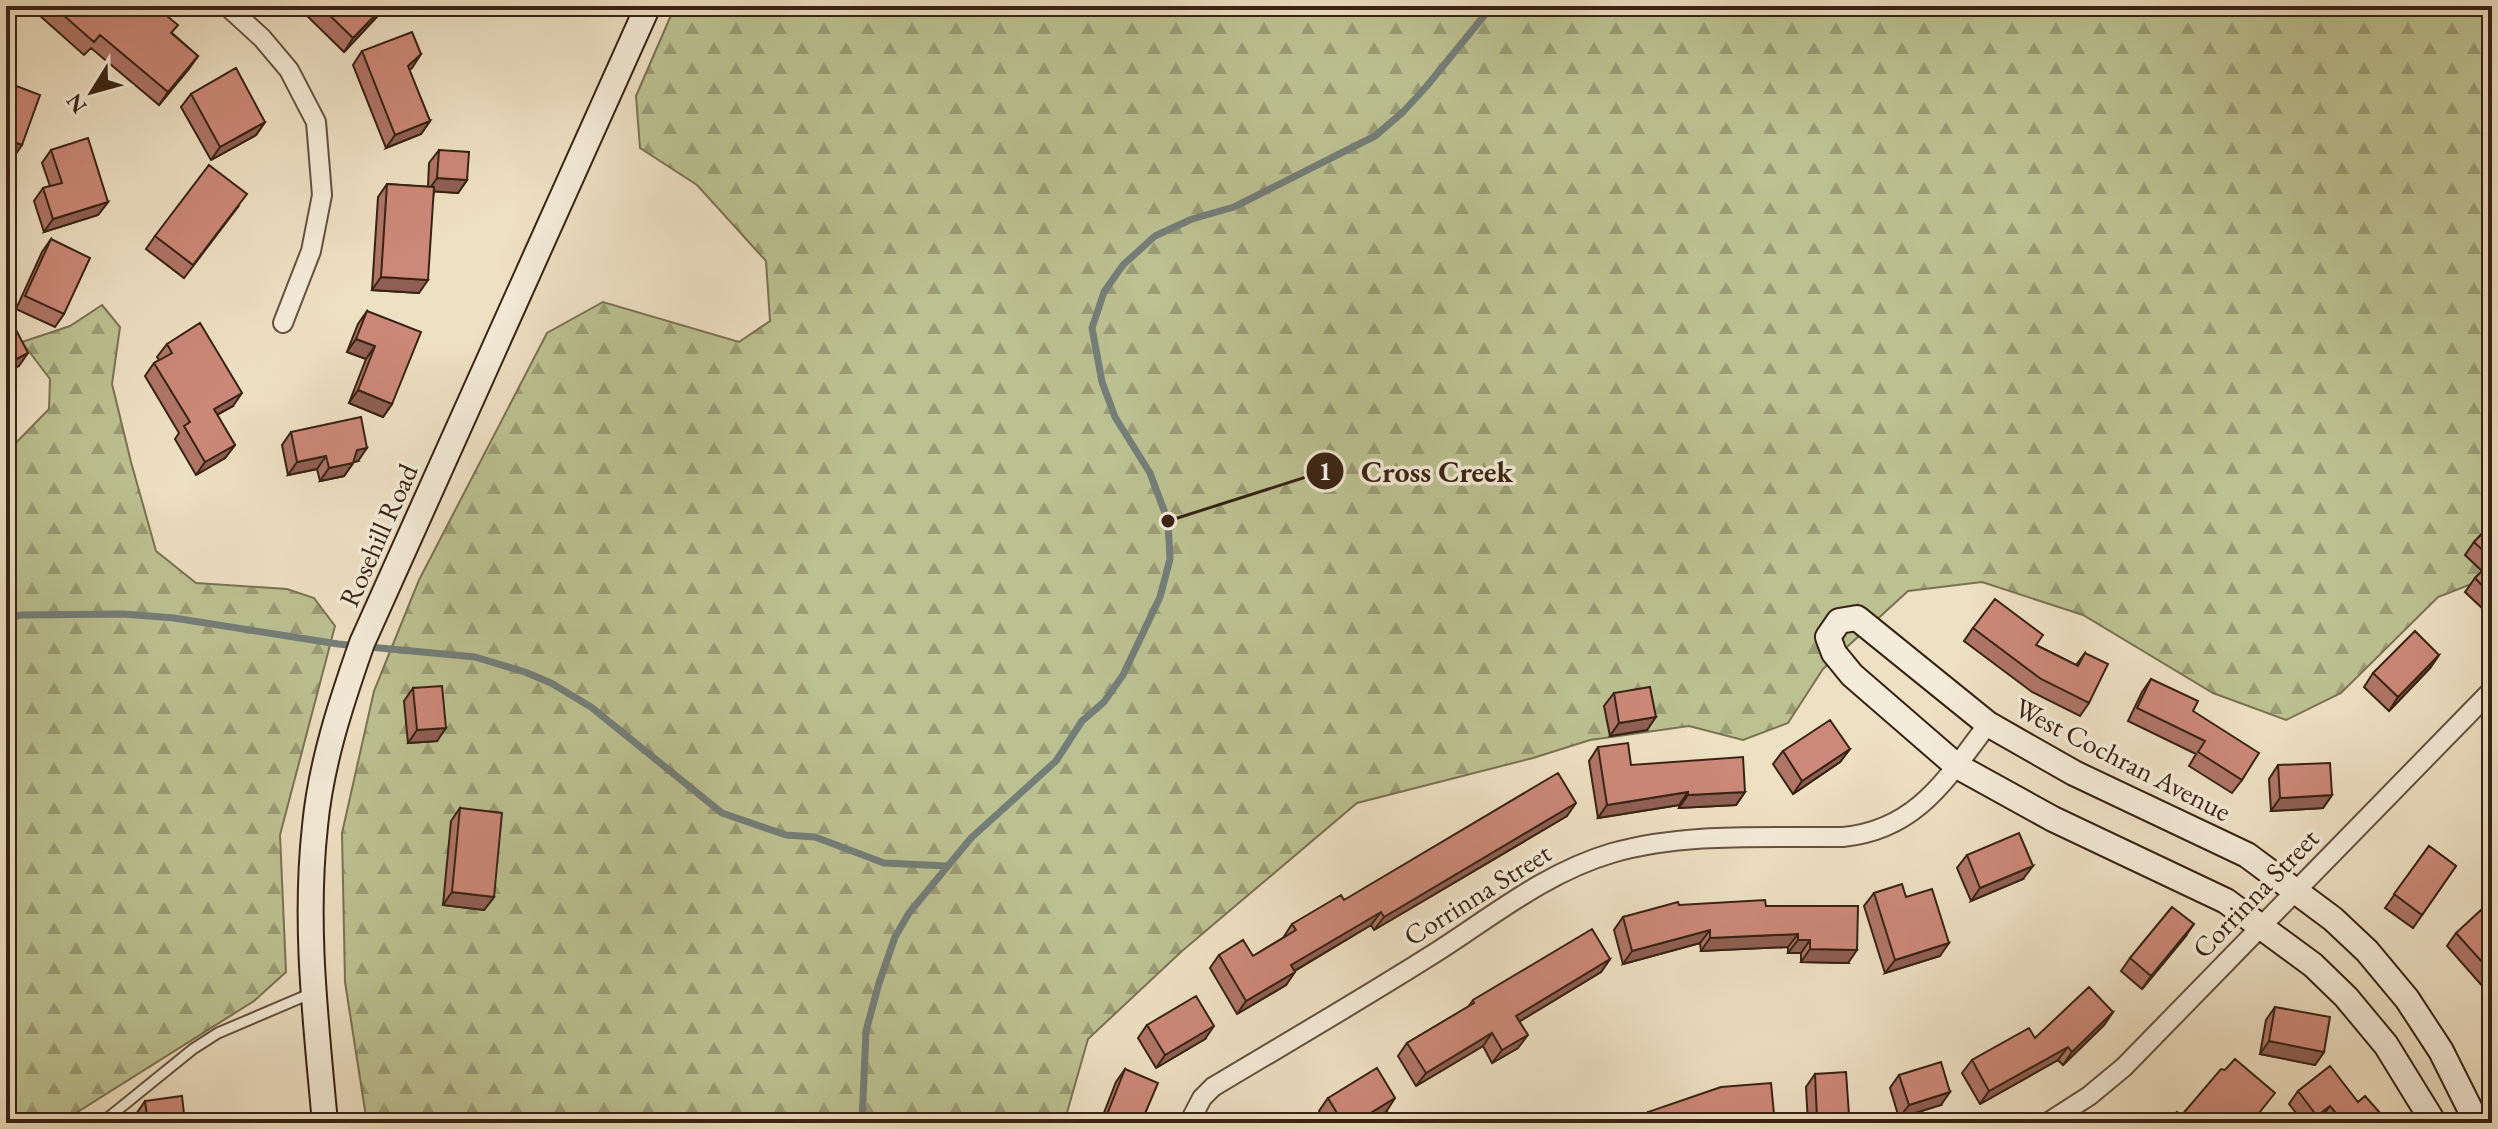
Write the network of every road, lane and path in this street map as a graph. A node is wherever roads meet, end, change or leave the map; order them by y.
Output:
1 (227, 6) edge
2 (648, 6) edge
3 (283, 323) dead end
4 (2492, 690) edge
5 (1988, 724) junction
6 (1957, 766) junction
7 (2296, 891) junction
8 (2262, 926) junction
9 (312, 993) junction
10 (109, 1117) dead end
11 (325, 1123) edge
12 (1189, 1123) edge
13 (2047, 1123) edge
14 (2434, 1123) edge
15 (2477, 1123) edge

1 - 3 street
2 - 9 street, Rosehill Road
4 - 7 street, Corrinna Street
5 - 6 street, Corrinna Street
5 - 6 street, West Cochran Avenue
5 - 7 street, West Cochran Avenue
6 - 8 street, West Cochran Avenue
6 - 12 street, Corrinna Street
7 - 8 street, Corrinna Street
7 - 15 street, West Cochran Avenue
8 - 13 street, Corrinna Street
8 - 14 street, West Cochran Avenue
9 - 10 lane
9 - 11 street, Rosehill Road

